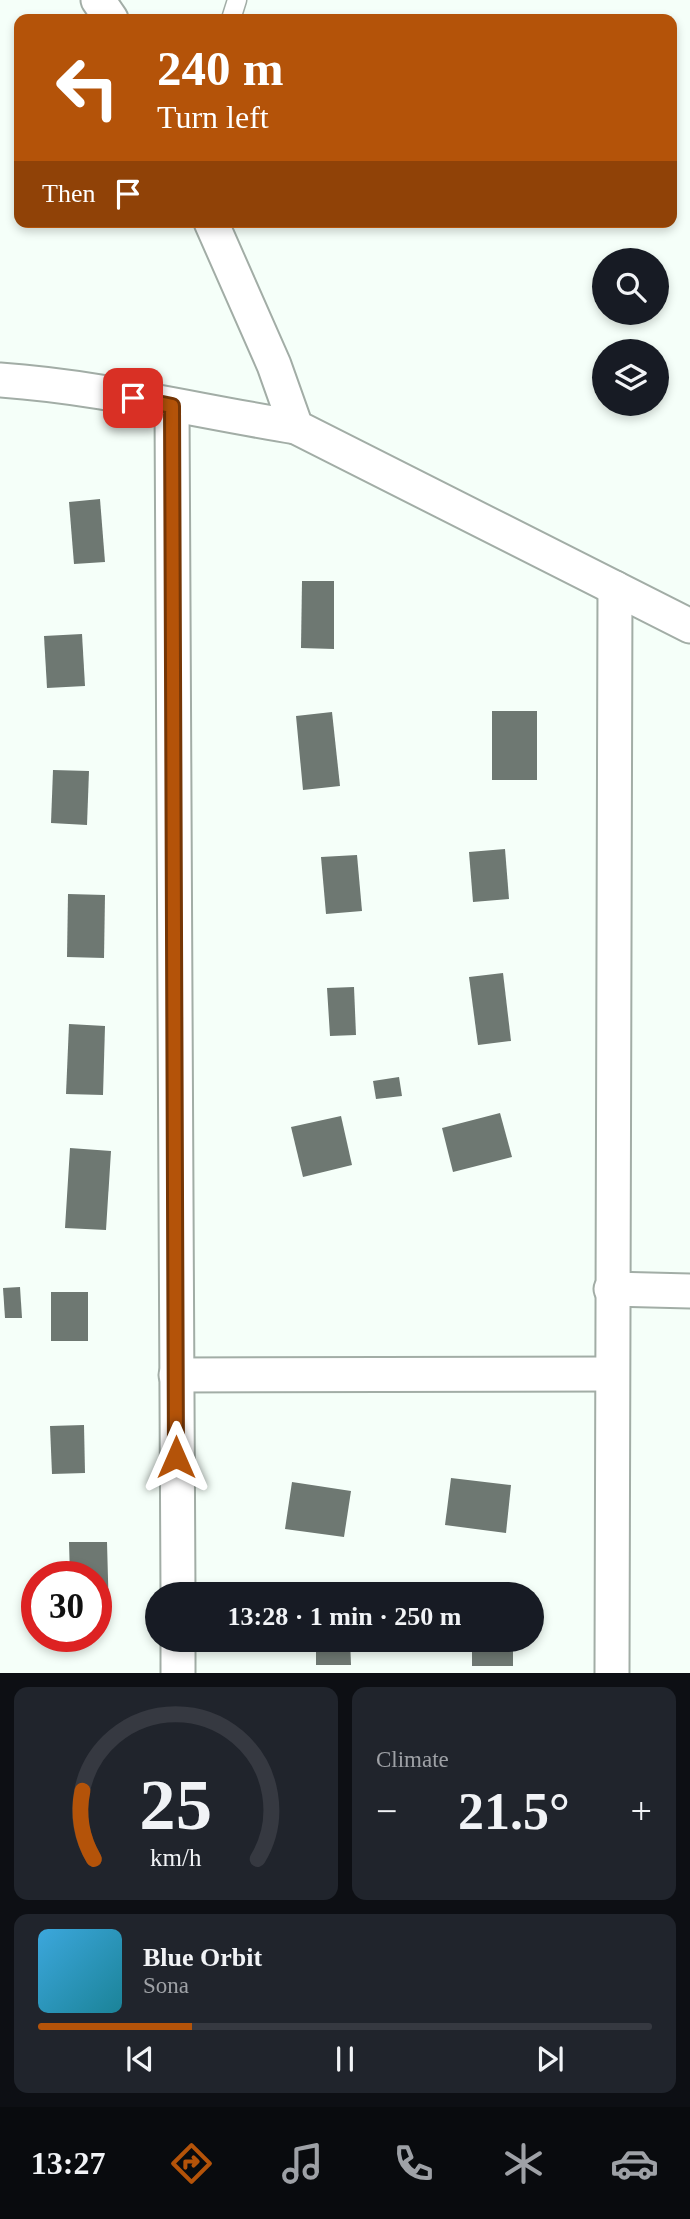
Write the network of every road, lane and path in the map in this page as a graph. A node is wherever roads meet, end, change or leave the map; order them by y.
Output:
1 (214, 228) edge
2 (0, 380) edge
3 (172, 406) junction
4 (296, 427) junction
5 (615, 588) junction
6 (690, 626) edge
7 (611, 1289) junction
8 (690, 1291) edge
9 (176, 1374) junction
10 (611, 1374) junction
11 (178, 1582) edge
12 (178, 1652) edge
13 (178, 1673) edge
14 (612, 1673) edge

1 - 4 street
2 - 3 street
3 - 4 street
3 - 9 street
4 - 5 street
5 - 6 street
5 - 7 street
7 - 8 street
7 - 10 street
9 - 10 street
9 - 11 street
10 - 14 street
12 - 13 street

